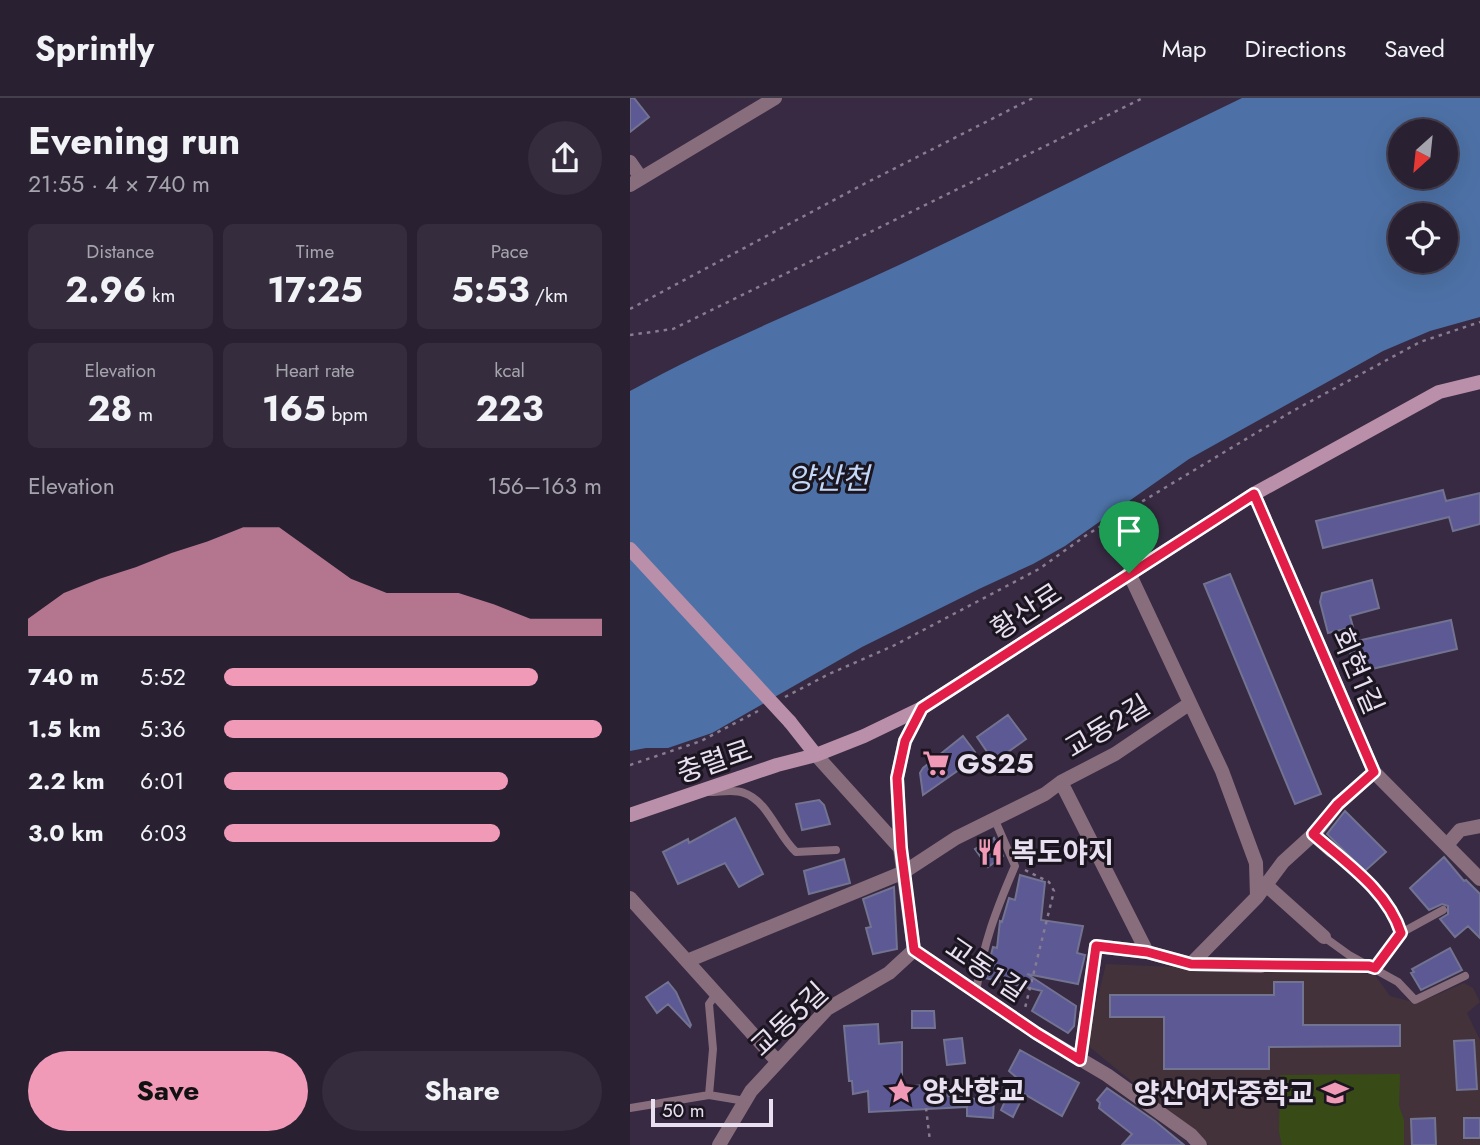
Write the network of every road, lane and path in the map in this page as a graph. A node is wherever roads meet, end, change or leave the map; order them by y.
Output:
1 (775, 98) edge
2 (1033, 98) edge
3 (1143, 98) edge
4 (630, 162) edge
5 (636, 182) edge
6 (630, 309) edge
7 (1480, 322) edge
8 (630, 335) edge
9 (1480, 382) edge
10 (1254, 494) junction
11 (630, 549) edge
12 (1129, 573) junction
13 (782, 699) dead end
14 (1189, 704) junction
15 (922, 708) junction
16 (759, 711) dead end
17 (816, 755) junction
18 (630, 765) edge
19 (1374, 772) junction
20 (1061, 782) junction
21 (700, 792) junction
22 (630, 815) edge
23 (994, 818) junction
24 (1480, 826) edge
25 (1313, 834) junction
26 (1447, 845) junction
27 (901, 848) junction
28 (836, 850) dead end
29 (1332, 851) joint
30 (1016, 866) junction
31 (904, 872) junction
32 (1480, 879) edge
33 (1266, 885) junction
34 (1257, 897) junction
35 (630, 898) edge
36 (1443, 911) dead end
37 (1401, 933) junction
38 (1324, 937) joint
39 (914, 950) junction
40 (1147, 952) junction
41 (687, 961) junction
42 (1191, 964) junction
43 (1261, 967) joint
44 (1372, 967) junction
45 (1465, 976) dead end
46 (976, 992) junction
47 (717, 993) junction
48 (1025, 1009) dead end
49 (1080, 1060) junction
50 (776, 1061) junction
51 (709, 1095) junction
52 (745, 1101) junction
53 (630, 1108) edge
54 (926, 1108) dead end
55 (930, 1141) dead end
56 (719, 1145) edge
57 (1200, 1145) edge

1 - 5 street
2 - 6 path
3 - 8 path
4 - 5 street
7 - 13 path
9 - 10 main road, 황산로
10 - 12 main road, 황산로
10 - 19 street, 회현1길
11 - 17 main road, bridge
12 - 14 street, 교동2길
12 - 15 main road, 황산로
14 - 20 street, 교동2길
14 - 34 street, 교동2길
15 - 17 main road, 황산로
15 - 27 street, 교동1길
16 - 18 path
17 - 21 main road, 충렬로
17 - 27 street
19 - 25 street
19 - 26 street, 회현1길
20 - 23 street, 교동2길
20 - 40 street
21 - 22 main road, 충렬로
21 - 28 lane
23 - 30 lane
23 - 31 street, 교동2길
24 - 26 street
25 - 29 street
25 - 33 street
26 - 32 street, 회현1길
27 - 31 street, 교동1길
29 - 37 lane
30 - 46 lane
30 - 48 path
31 - 39 street, 교동1길
31 - 41 street, 교동2길
33 - 34 street
33 - 38 street
34 - 42 street
35 - 41 street
36 - 37 lane
37 - 44 lane
38 - 44 lane
39 - 46 street, 교동1길
39 - 50 street, 교동5길
40 - 42 street
40 - 49 street
41 - 47 street
42 - 43 street
43 - 44 lane
44 - 45 lane
46 - 49 street, 교동1길
47 - 50 street
47 - 51 lane
49 - 57 street, 교동1길
50 - 52 street, 교동5길
51 - 52 lane
51 - 53 lane
52 - 56 street, 교동5길
54 - 55 path

